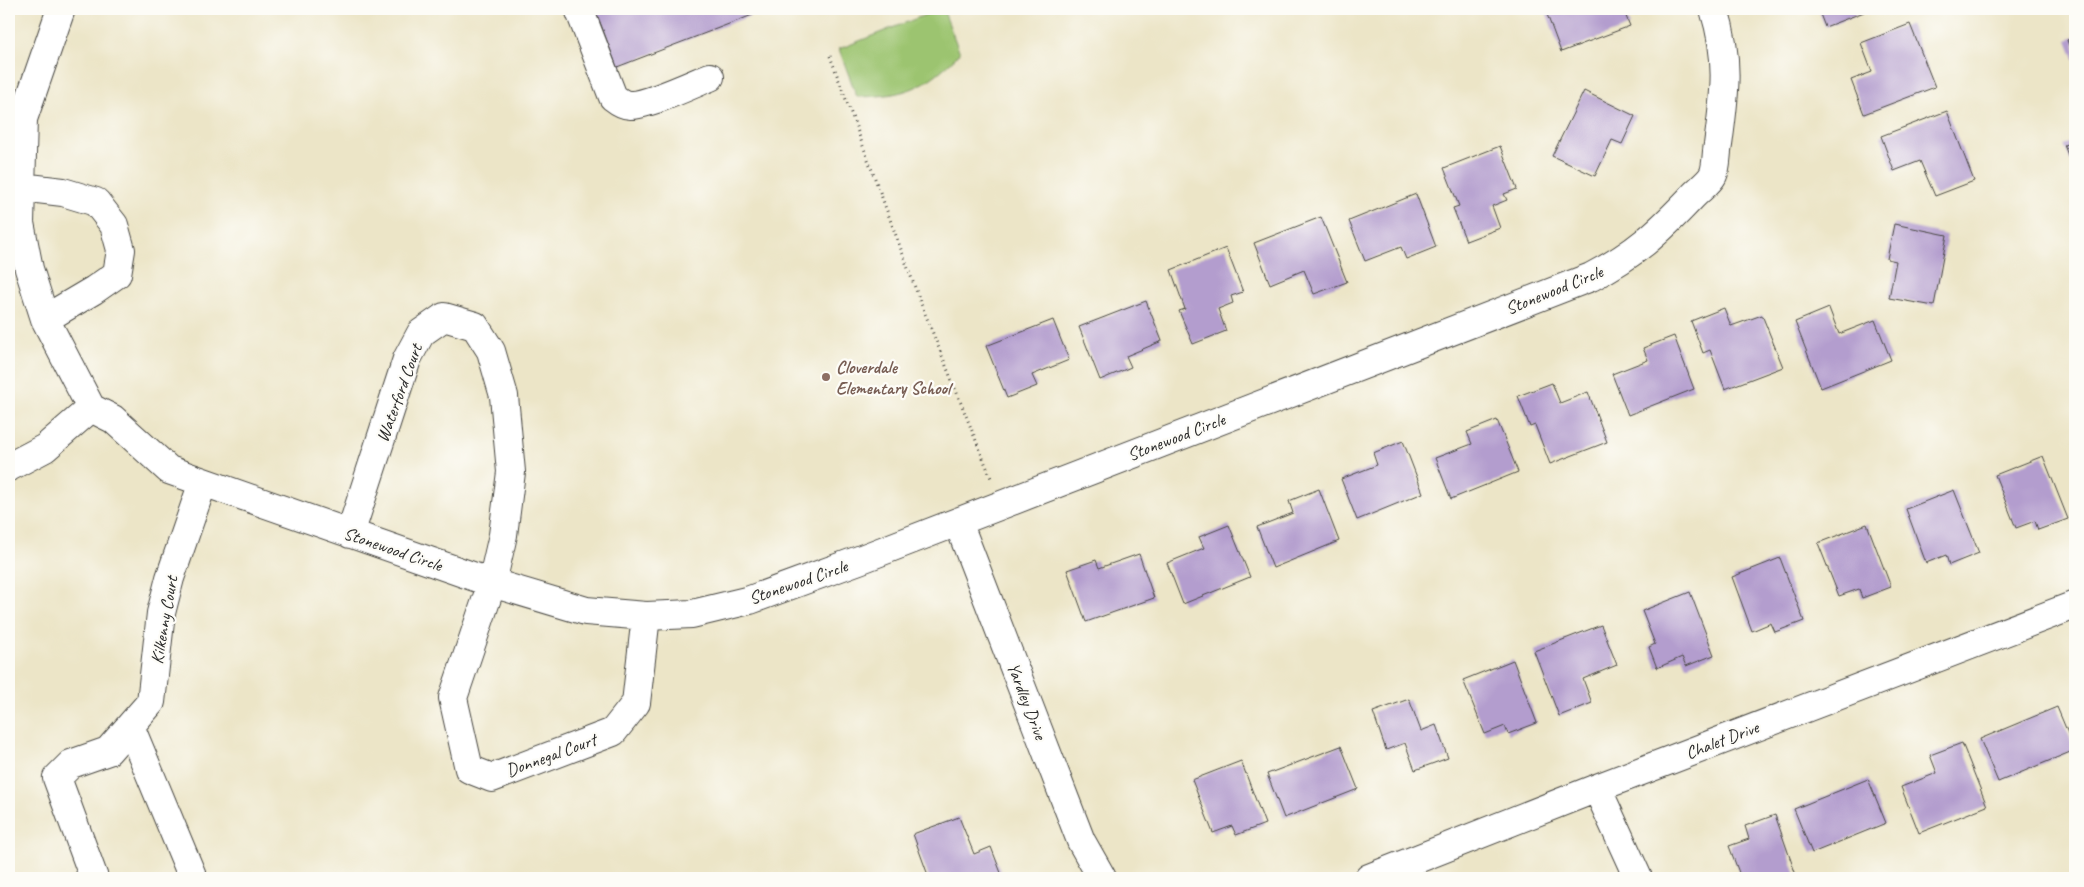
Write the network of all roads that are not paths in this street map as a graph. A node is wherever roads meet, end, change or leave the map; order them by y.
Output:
1 (61, 9) edge
2 (579, 9) edge
3 (1714, 9) edge
4 (710, 77) dead end
5 (21, 187) junction
6 (19, 272) edge
7 (45, 319) junction
8 (91, 408) junction
9 (9, 467) edge
10 (203, 482) junction
11 (958, 522) junction
12 (350, 534) junction
13 (492, 584) junction
14 (2075, 605) edge
15 (646, 616) junction
16 (130, 726) junction
17 (1597, 788) junction
18 (94, 878) edge
19 (193, 878) edge
20 (1102, 878) edge
21 (1369, 878) edge
22 (1638, 878) edge

1 - 5 street
2 - 4 street
3 - 11 street, Stonewood Circle
5 - 6 street
5 - 7 street
6 - 7 street
7 - 8 street
8 - 9 street
8 - 10 street, Stonewood Circle
10 - 12 street, Stonewood Circle
10 - 16 street, Kilkenny Court
11 - 15 street, Stonewood Circle
11 - 20 street, Yardley Drive
12 - 13 street, Stonewood Circle
12 - 13 street, Waterford Court
13 - 15 street, Stonewood Circle
13 - 15 street, Donnegal Court
14 - 17 street, Chalet Drive
16 - 18 street, Kilkenny Court
16 - 19 street
17 - 21 street, Chalet Drive
17 - 22 street

